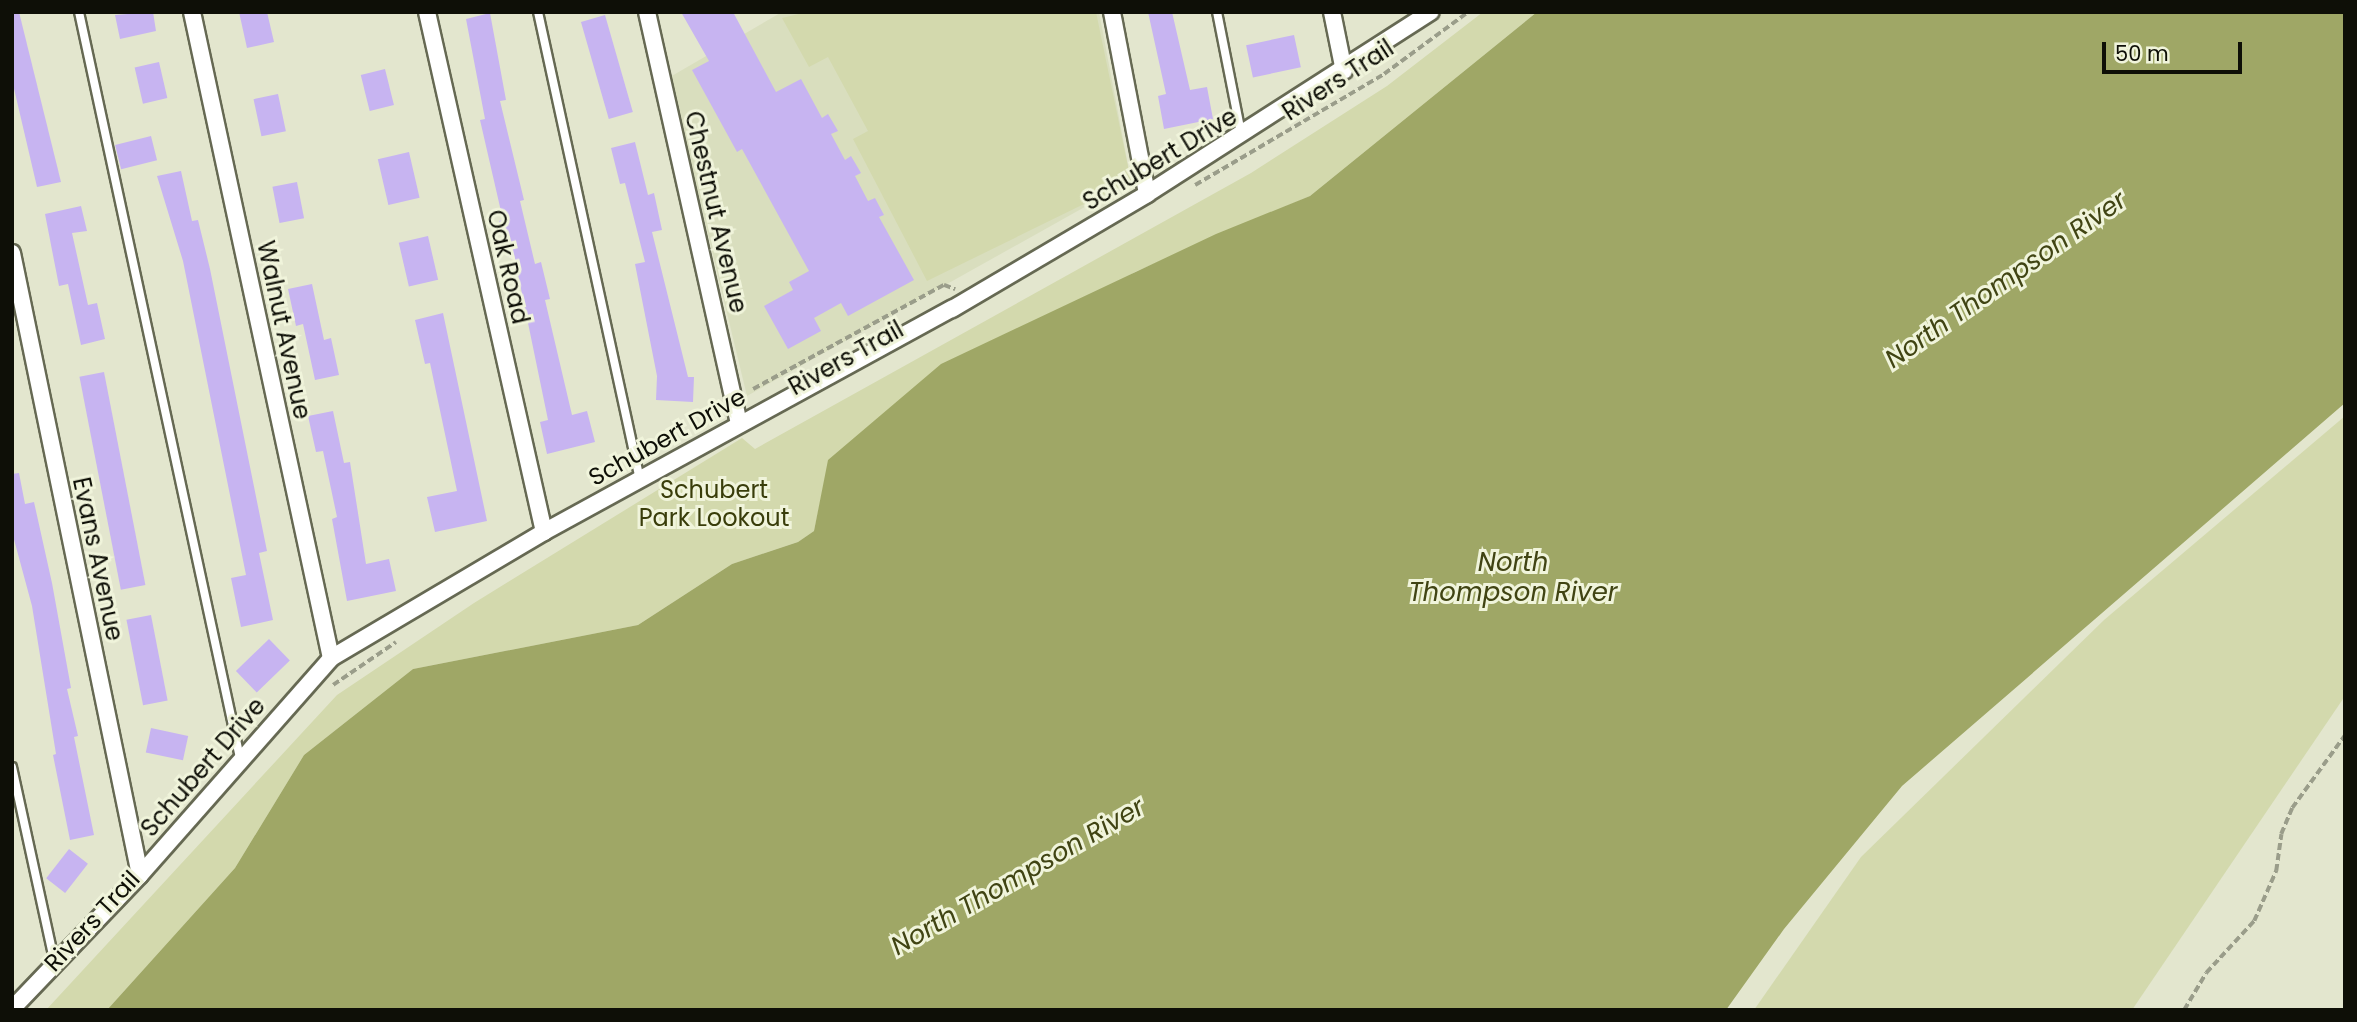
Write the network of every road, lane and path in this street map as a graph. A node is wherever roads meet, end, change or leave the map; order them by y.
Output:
1 (79, 12) edge
2 (192, 12) edge
3 (427, 12) edge
4 (538, 12) edge
5 (647, 12) edge
6 (1112, 12) edge
7 (1217, 12) edge
8 (1332, 12) edge
9 (1431, 12) edge
10 (1468, 12) edge
11 (1344, 71) junction
12 (1242, 136) junction
13 (1189, 188) dead end
14 (1147, 194) junction
15 (12, 253) edge
16 (959, 290) dead end
17 (753, 389) dead end
18 (740, 422) junction
19 (640, 478) junction
20 (544, 532) junction
21 (402, 638) dead end
22 (331, 658) junction
23 (325, 693) dead end
24 (2345, 735) edge
25 (240, 758) junction
26 (12, 767) edge
27 (139, 875) junction
28 (55, 964) junction
29 (12, 1009) edge
30 (2184, 1010) edge

1 - 25 lane
2 - 22 street, Walnut Avenue
3 - 20 street, Oak Road
4 - 19 lane
5 - 18 street, Chestnut Avenue
6 - 14 street
7 - 12 lane
8 - 11 street
9 - 11 street, Schubert Drive
10 - 13 path, Rivers Trail
11 - 12 street, Schubert Drive
12 - 14 street, Schubert Drive
14 - 18 street, Schubert Drive
15 - 27 street, Evans Avenue
16 - 17 path
18 - 19 street, Schubert Drive
19 - 20 street, Schubert Drive
20 - 22 street, Schubert Drive
21 - 23 path
22 - 25 street, Schubert Drive
24 - 30 path
25 - 27 street, Schubert Drive
26 - 28 lane
27 - 28 street, Schubert Drive
28 - 29 street, Schubert Drive

